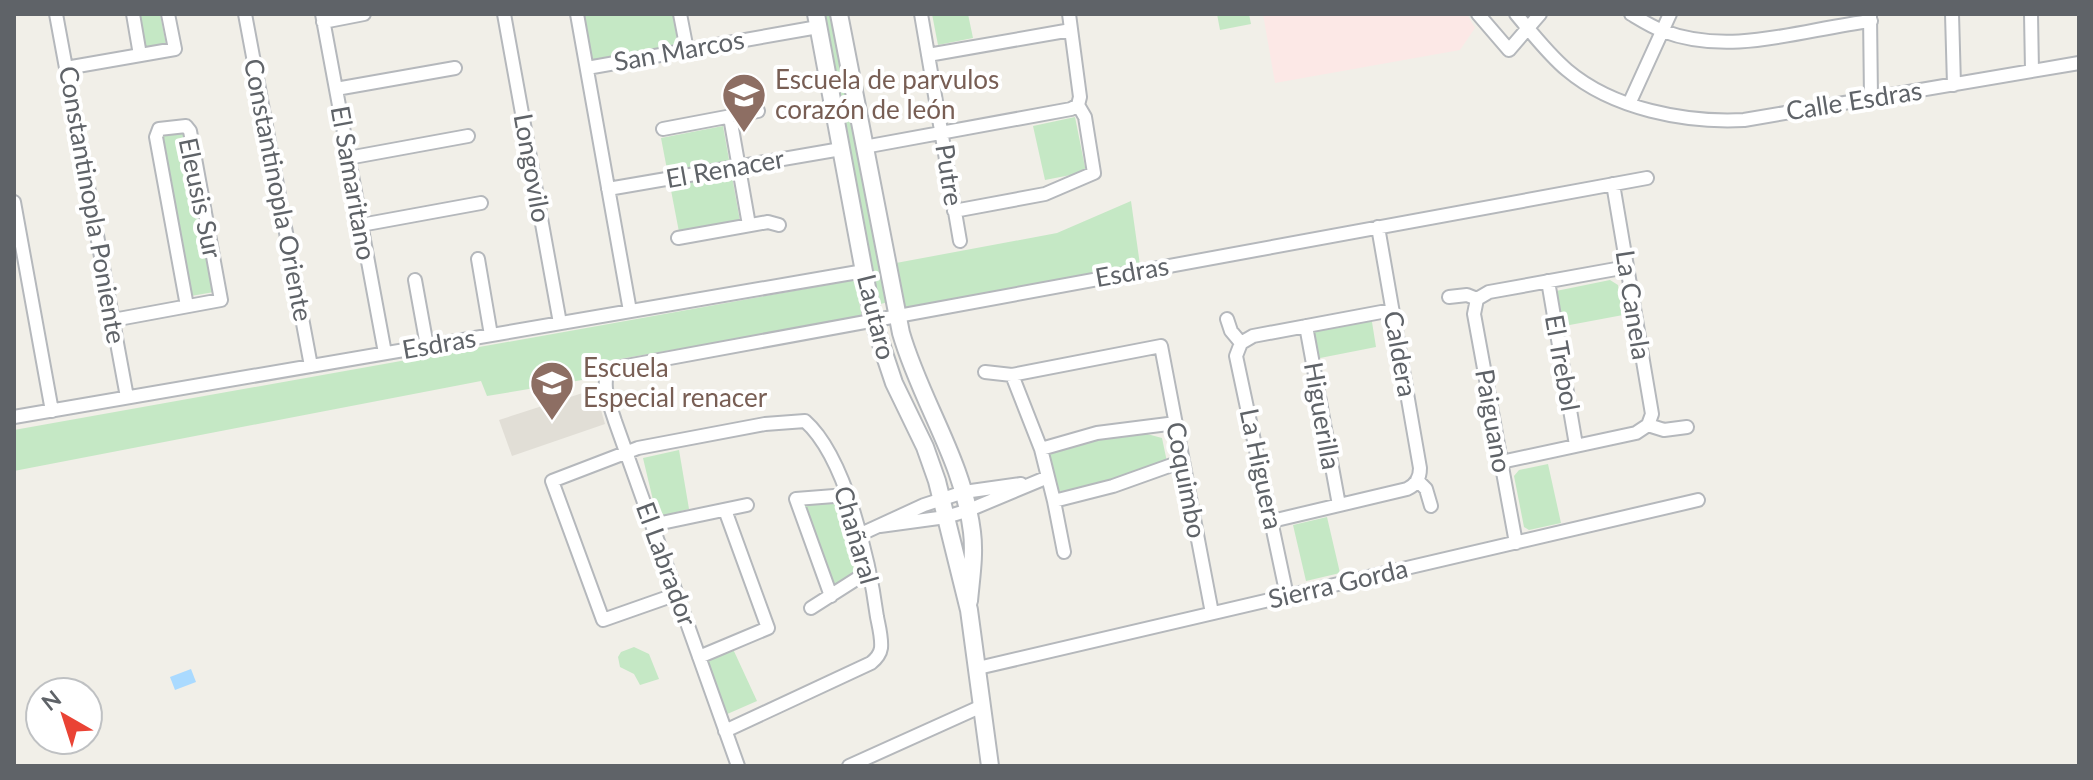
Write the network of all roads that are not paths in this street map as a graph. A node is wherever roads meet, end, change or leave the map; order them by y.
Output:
1 (56, 14) edge
2 (133, 14) edge
3 (168, 14) edge
4 (245, 14) edge
5 (364, 14) edge
6 (504, 14) edge
7 (577, 14) edge
8 (680, 14) edge
9 (839, 14) edge
10 (921, 14) edge
11 (1069, 14) edge
12 (1478, 14) edge
13 (1516, 14) edge
14 (1540, 14) edge
15 (1631, 14) edge
16 (1670, 14) edge
17 (1952, 14) edge
18 (2031, 14) edge
19 (1871, 17) edge
20 (322, 18) edge
21 (817, 20) edge
22 (1528, 28) junction
23 (1071, 30) junction
24 (1662, 31) junction
25 (687, 50) junction
26 (140, 55) junction
27 (928, 55) junction
28 (2079, 63) edge
29 (66, 68) junction
30 (455, 68) dead end
31 (587, 68) junction
32 (2032, 71) junction
33 (1954, 85) junction
34 (336, 89) junction
35 (1871, 99) junction
36 (1629, 104) junction
37 (1078, 105) junction
38 (758, 111) dead end
39 (730, 117) junction
40 (663, 129) dead end
41 (943, 132) junction
42 (468, 136) dead end
43 (864, 147) junction
44 (841, 149) junction
45 (348, 158) junction
46 (739, 166) junction
47 (1647, 178) dead end
48 (1613, 184) junction
49 (608, 189) junction
50 (873, 195) junction
51 (850, 198) junction
52 (14, 202) edge
53 (481, 203) dead end
54 (954, 211) junction
55 (361, 225) junction
56 (749, 225) junction
57 (779, 225) dead end
58 (1378, 227) junction
59 (678, 238) dead end
60 (960, 241) dead end
61 (478, 259) dead end
62 (1627, 267) junction
63 (864, 271) junction
64 (415, 280) dead end
65 (1548, 281) junction
66 (1449, 297) dead end
67 (1477, 299) junction
68 (187, 306) junction
69 (1392, 310) junction
70 (630, 311) junction
71 (897, 315) junction
72 (1227, 319) dead end
73 (113, 320) junction
74 (873, 320) junction
75 (560, 323) junction
76 (1306, 326) junction
77 (491, 335) junction
78 (1241, 343) junction
79 (427, 346) junction
80 (385, 353) junction
81 (311, 366) junction
82 (618, 366) joint
83 (985, 372) dead end
84 (1012, 375) junction
85 (127, 397) junction
86 (52, 411) junction
87 (14, 417) edge
88 (1176, 423) junction
89 (1648, 425) junction
90 (1687, 427) dead end
91 (1576, 445) junction
92 (1041, 449) junction
93 (626, 452) junction
94 (1183, 461) junction
95 (1501, 462) junction
96 (1048, 477) junction
97 (1417, 480) junction
98 (1028, 484) junction
99 (964, 492) junction
100 (847, 495) junction
101 (942, 499) junction
102 (1698, 500) dead end
103 (1054, 501) junction
104 (747, 505) dead end
105 (1339, 505) junction
106 (1431, 506) dead end
107 (725, 510) junction
108 (969, 510) junction
109 (946, 517) junction
110 (1272, 521) junction
111 (652, 525) junction
112 (880, 526) junction
113 (861, 534) junction
114 (1516, 543) junction
115 (1064, 552) dead end
116 (869, 571) junction
117 (677, 594) junction
118 (831, 596) junction
119 (1287, 596) junction
120 (811, 608) dead end
121 (969, 610) junction
122 (1212, 613) junction
123 (699, 657) junction
124 (978, 668) junction
125 (982, 706) junction
126 (725, 731) junction
127 (738, 766) edge
128 (849, 766) edge
129 (990, 766) edge

1 - 29 street, Constantinopla Poniente
2 - 26 street
3 - 26 street
4 - 81 street, Constantinopla Oriente
5 - 20 street
6 - 75 street, Longovilo
7 - 31 street
8 - 25 street
9 - 43 street, Lautaro
10 - 27 street, Putre
11 - 23 street
12 - 22 street
13 - 22 street, Calle Esdras
14 - 22 street
15 - 24 street
16 - 24 street
17 - 33 street
18 - 32 street
19 - 24 street
19 - 35 street
20 - 34 street, El Samaritano
21 - 25 street, San Marcos
21 - 44 street, Lautaro
22 - 36 street, Calle Esdras
23 - 27 street
23 - 37 street
24 - 36 street
25 - 31 street, San Marcos
26 - 29 street
27 - 41 street, Putre
28 - 32 street, Calle Esdras
29 - 73 street, Constantinopla Poniente
30 - 34 street
31 - 49 street
32 - 33 street, Calle Esdras
33 - 35 street, Calle Esdras
34 - 45 street, El Samaritano
35 - 36 street, Calle Esdras
37 - 41 street
37 - 54 street
38 - 39 street
39 - 40 street
39 - 46 street
41 - 43 street
41 - 54 street, Putre
42 - 45 street
43 - 50 street, Lautaro
44 - 46 street, El Renacer
44 - 51 street, Lautaro
45 - 55 street, El Samaritano
46 - 49 street, El Renacer
46 - 56 street
47 - 48 street, Esdras
48 - 58 street, Esdras
48 - 62 street, La Canela
49 - 70 street
50 - 51 street
50 - 71 street, Lautaro
51 - 63 street, Lautaro
52 - 86 street
53 - 55 street
54 - 60 street, Putre
55 - 80 street, El Samaritano
56 - 57 street
56 - 59 street
58 - 69 street, Caldera
58 - 71 street, Esdras
61 - 77 street
62 - 65 street
62 - 89 street, La Canela
63 - 70 street, Esdras
63 - 74 street, Lautaro
64 - 79 street
65 - 67 street
65 - 91 street, El Trebol
66 - 67 street
67 - 95 street, Paiguano
68 - 68 street, Eleusis Sur
68 - 73 street, Eleusis Sur
69 - 76 street
69 - 97 street, Caldera
70 - 75 street, Esdras
71 - 74 street, Esdras
71 - 99 street, Lautaro
72 - 78 street
73 - 85 street, Constantinopla Poniente
74 - 82 street, Esdras
74 - 101 street, Lautaro
75 - 77 street, Esdras
76 - 78 street
76 - 105 street, Higuerilla
77 - 79 street, Esdras
78 - 110 street, La Higuera
79 - 80 street, Esdras
80 - 81 street, Esdras
81 - 85 street, Esdras
82 - 93 street, El Labrador
83 - 84 street
84 - 88 street, Coquimbo
84 - 92 street
85 - 86 street, Esdras
86 - 87 street, Esdras
88 - 92 street
88 - 94 street, Coquimbo
89 - 90 street
89 - 91 street
91 - 95 street
92 - 96 street
93 - 100 street, Chañaral
93 - 111 street, El Labrador
93 - 117 street
94 - 103 street
94 - 122 street, Coquimbo
95 - 114 street, Paiguano
96 - 98 street
96 - 103 street
97 - 105 street
97 - 106 street, Caldera
98 - 99 street
98 - 108 street
99 - 101 street
99 - 108 street, Lautaro
100 - 113 street, Chañaral
100 - 118 street
101 - 109 street, Lautaro
101 - 112 street
102 - 114 street, Sierra Gorda
103 - 115 street
104 - 107 street
105 - 110 street
107 - 111 street
107 - 123 street
108 - 109 street
108 - 121 street, Lautaro
109 - 112 street
109 - 121 street, Lautaro
110 - 119 street, La Higuera
111 - 117 street, El Labrador
112 - 113 street
113 - 116 street, Chañaral
114 - 119 street, Sierra Gorda
116 - 118 street
116 - 126 street, Chañaral
117 - 123 street, El Labrador
118 - 120 street
119 - 122 street, Sierra Gorda
121 - 124 street, Lautaro
122 - 124 street, Sierra Gorda
123 - 126 street, El Labrador
124 - 125 street, Lautaro
125 - 128 street
125 - 129 street, Lautaro
126 - 127 street, El Labrador

